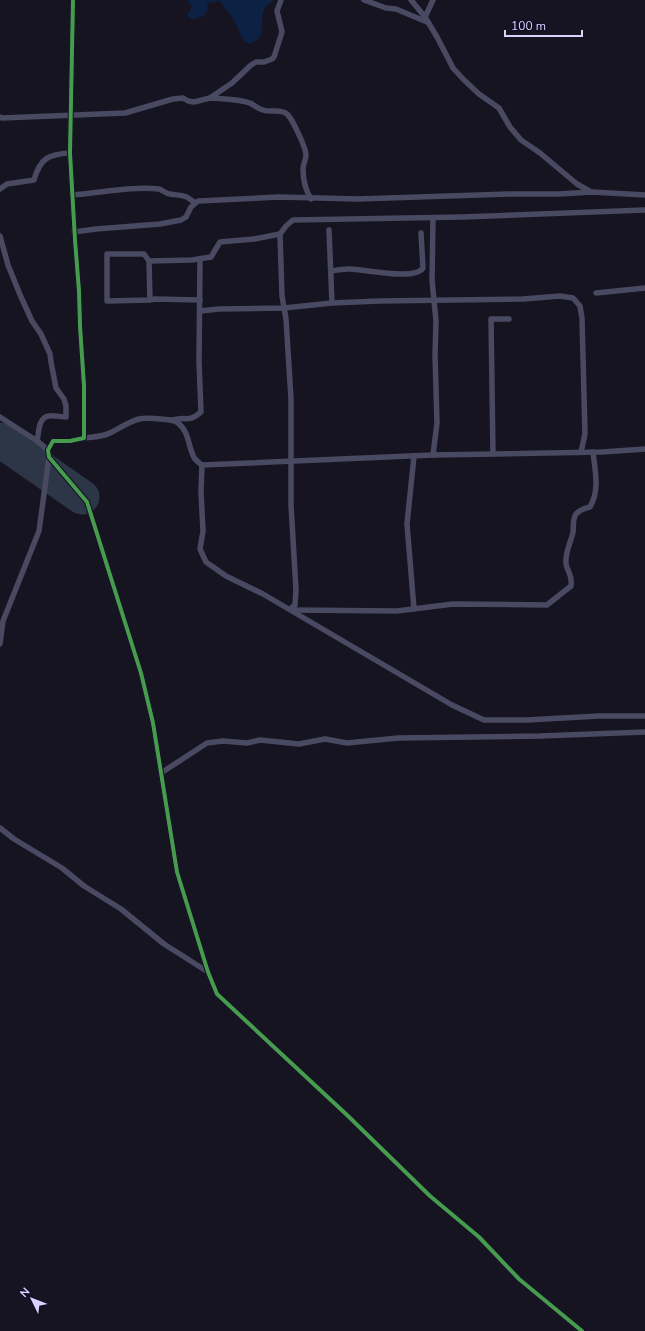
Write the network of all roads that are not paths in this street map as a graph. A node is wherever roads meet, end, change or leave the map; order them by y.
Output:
1 (73, 0) edge
2 (281, 0) edge
3 (364, 0) edge
4 (411, 0) edge
5 (433, 0) edge
6 (426, 20) junction
7 (210, 98) junction
8 (71, 115) junction
9 (0, 117) edge
10 (70, 153) junction
11 (0, 189) edge
12 (592, 192) junction
13 (72, 195) junction
14 (645, 195) edge
15 (311, 198) junction
16 (195, 203) junction
17 (645, 210) edge
18 (433, 218) junction
19 (329, 230) dead end
20 (74, 232) junction
21 (421, 233) dead end
22 (280, 234) junction
23 (0, 236) edge
24 (200, 259) junction
25 (149, 261) junction
26 (331, 271) junction
27 (645, 288) edge
28 (596, 293) dead end
29 (150, 300) junction
30 (200, 300) junction
31 (434, 301) junction
32 (332, 303) junction
33 (284, 308) junction
34 (200, 311) junction
35 (509, 319) dead end
36 (0, 417) edge
37 (172, 420) junction
38 (84, 438) junction
39 (37, 441) junction
40 (645, 449) edge
41 (48, 450) junction
42 (581, 452) junction
43 (593, 452) junction
44 (493, 454) junction
45 (433, 455) junction
46 (414, 456) junction
47 (49, 457) junction
48 (291, 460) junction
49 (202, 465) junction
50 (414, 609) junction
51 (290, 610) junction
52 (0, 644) edge
53 (645, 716) edge
54 (645, 732) edge
55 (161, 773) junction
56 (0, 828) edge
57 (208, 972) junction
58 (582, 1331) edge

1 - 8 street
2 - 7 street
3 - 6 street
4 - 6 street
5 - 6 street
6 - 12 street
7 - 8 street
7 - 15 street
8 - 9 street
8 - 10 street
10 - 11 street
10 - 13 street
12 - 14 street
12 - 15 street
13 - 16 street
13 - 20 street
15 - 16 street
16 - 20 street
17 - 18 street
18 - 22 street
18 - 31 street
19 - 26 street
20 - 38 street
21 - 26 street
22 - 24 street
22 - 33 street
23 - 39 street
24 - 25 street
24 - 30 street
25 - 29 street
25 - 29 street
26 - 32 street
27 - 28 street
29 - 30 street
30 - 34 street
31 - 32 street
31 - 42 street
31 - 45 street
32 - 33 street
33 - 34 street
33 - 48 street
34 - 37 street
35 - 44 street
36 - 39 street
37 - 38 street
37 - 49 street
38 - 41 street
39 - 41 street
40 - 43 street
41 - 47 street
42 - 43 street
42 - 44 street
43 - 50 street
44 - 45 street
45 - 46 street
46 - 48 street
46 - 50 street
47 - 52 street
47 - 55 street
48 - 49 street
48 - 51 street
49 - 51 street
50 - 51 street
51 - 53 street
54 - 55 street
55 - 57 street
56 - 57 street
57 - 58 street

